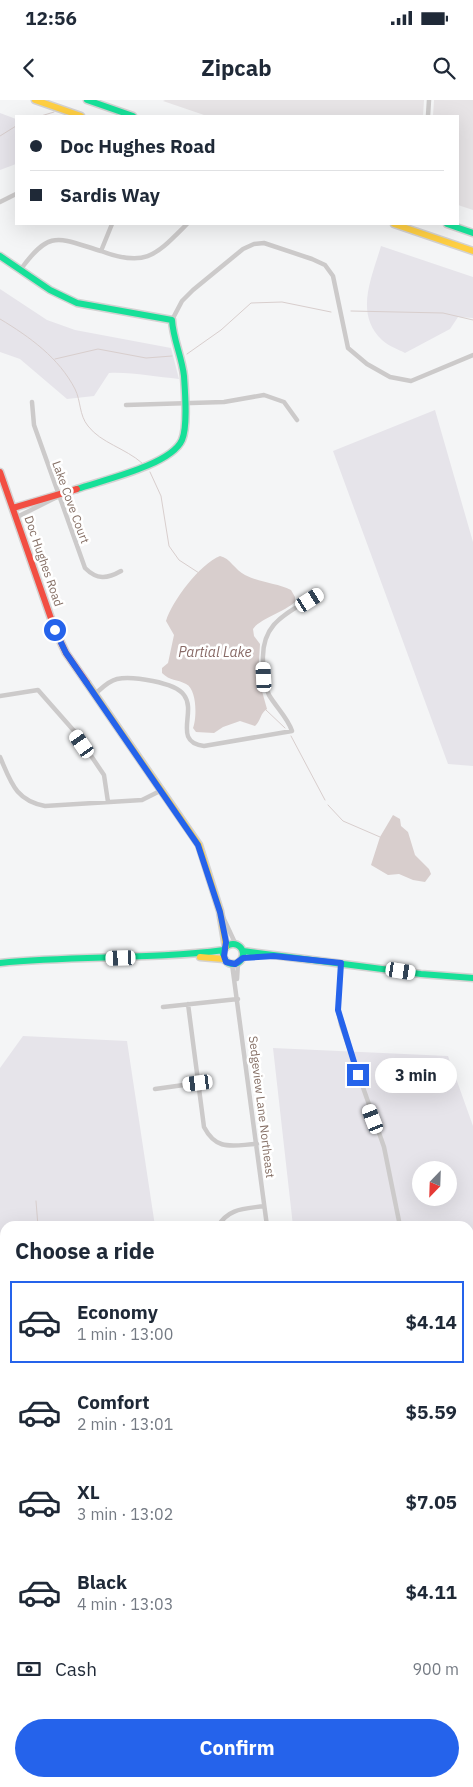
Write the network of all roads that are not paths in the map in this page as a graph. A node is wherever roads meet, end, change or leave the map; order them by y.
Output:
1 (35, 100) edge
2 (87, 100) edge
3 (429, 100) edge
4 (78, 115) edge
5 (130, 115) edge
6 (428, 115) edge
7 (15, 194) edge
8 (0, 202) edge
9 (112, 225) edge
10 (186, 225) edge
11 (397, 225) edge
12 (450, 225) edge
13 (473, 233) edge
14 (101, 251) junction
15 (473, 251) edge
16 (0, 256) edge
17 (22, 269) junction
18 (172, 320) junction
19 (473, 355) edge
20 (32, 402) dead end
21 (185, 403) junction
22 (126, 405) dead end
23 (296, 420) dead end
24 (0, 472) edge
25 (58, 496) junction
26 (14, 508) junction
27 (17, 517) junction
28 (121, 571) dead end
29 (318, 594) dead end
30 (95, 694) junction
31 (0, 696) edge
32 (0, 757) edge
33 (162, 790) junction
34 (108, 802) junction
35 (220, 912) junction
36 (236, 944) junction
37 (225, 948) junction
38 (177, 956) junction
39 (224, 959) junction
40 (239, 959) junction
41 (0, 963) edge
42 (341, 963) junction
43 (473, 978) edge
44 (238, 999) junction
45 (188, 1004) junction
46 (163, 1007) dead end
47 (198, 1083) junction
48 (155, 1089) dead end
49 (257, 1144) junction
50 (264, 1206) junction
51 (221, 1221) edge
52 (266, 1221) edge
53 (399, 1221) edge

1 - 4 main road
2 - 5 main road
3 - 6 street
7 - 8 street
9 - 14 street
10 - 14 street
11 - 15 main road
12 - 13 main road
14 - 17 street
16 - 17 main road
17 - 18 main road
18 - 19 street
18 - 21 main road
20 - 25 street, Lake Cove Court
21 - 22 street
21 - 23 street
21 - 25 main road
24 - 26 main road, Doc Hughes Road
25 - 26 main road
25 - 27 street
25 - 28 street, Lake Cove Court
26 - 27 main road, Doc Hughes Road
27 - 30 main road, Doc Hughes Road
29 - 30 street
30 - 33 main road, Doc Hughes Road
31 - 34 street
32 - 34 street
33 - 34 street
33 - 35 main road, Doc Hughes Road
35 - 36 street, Doc Hughes Road
35 - 37 main road, Doc Hughes Road
36 - 37 main road
36 - 40 main road
37 - 38 main road
37 - 39 main road, Doc Hughes Road
38 - 39 main road
38 - 41 main road
39 - 40 main road
40 - 42 main road
40 - 44 street, Sedgeview Lane Northeast
42 - 43 main road
42 - 53 street
44 - 45 street
44 - 49 street, Sedgeview Lane Northeast
45 - 46 street
45 - 47 street
47 - 48 street
47 - 49 street
49 - 50 street, Sedgeview Lane Northeast
50 - 51 street
50 - 52 street, Sedgeview Lane Northeast

